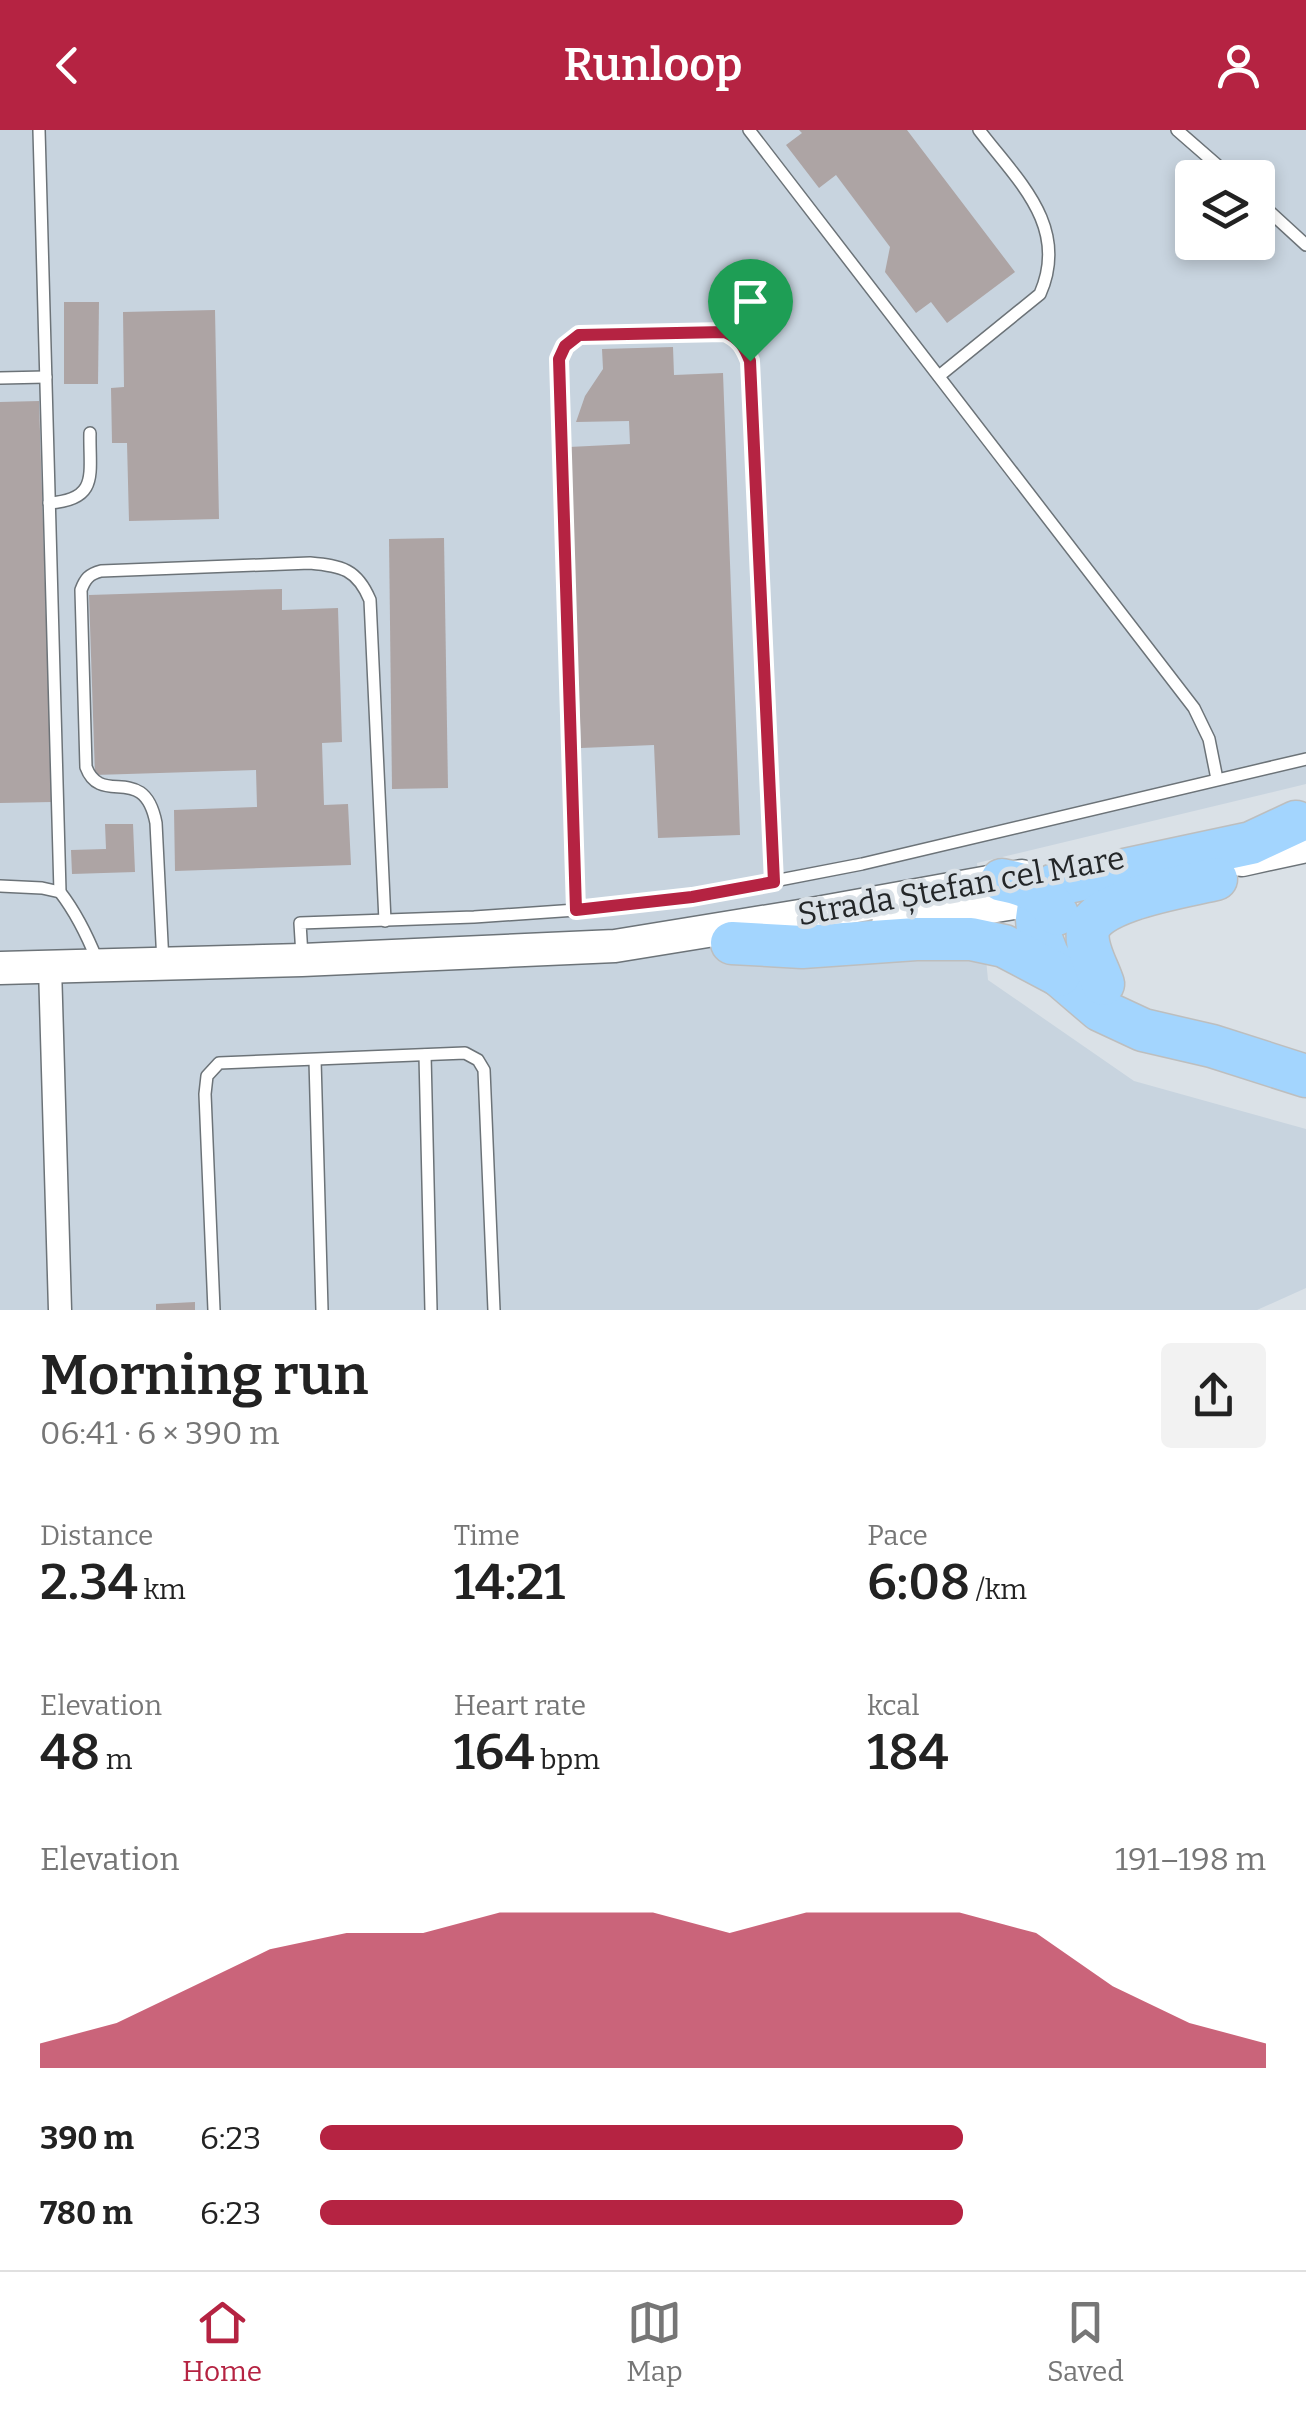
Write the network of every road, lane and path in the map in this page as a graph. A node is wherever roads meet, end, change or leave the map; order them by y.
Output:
1 (39, 130) edge
2 (750, 130) edge
3 (979, 130) edge
4 (1176, 130) edge
5 (1211, 160) edge
6 (1275, 217) edge
7 (1306, 245) edge
8 (938, 376) junction
9 (46, 377) junction
10 (0, 378) edge
11 (90, 433) dead end
12 (49, 504) junction
13 (1306, 759) edge
14 (1217, 778) junction
15 (1296, 835) edge
16 (774, 882) junction
17 (0, 886) edge
18 (60, 892) junction
19 (1033, 893) junction
20 (576, 910) junction
21 (385, 921) junction
22 (732, 943) junction
23 (614, 946) junction
24 (302, 960) junction
25 (162, 963) junction
26 (99, 964) junction
27 (50, 966) junction
28 (0, 968) edge
29 (1059, 975) junction
30 (1103, 984) junction
31 (1212, 1046) junction
32 (425, 1055) junction
33 (315, 1060) junction
34 (1306, 1076) edge
35 (60, 1310) edge
36 (214, 1310) edge
37 (322, 1310) edge
38 (431, 1310) edge
39 (494, 1310) edge

1 - 9 lane
2 - 8 lane
3 - 8 lane
4 - 5 lane
6 - 7 lane
8 - 14 lane
9 - 10 lane
9 - 12 lane
11 - 12 lane
12 - 18 lane
13 - 14 lane
14 - 16 lane
15 - 19 highway
15 - 30 highway
16 - 20 lane
16 - 20 lane
17 - 18 lane
18 - 26 lane
19 - 22 main road, Strada Ștefan cel Mare
19 - 23 main road, Strada Ștefan cel Mare
19 - 29 highway
19 - 30 highway
20 - 21 lane
21 - 24 lane
21 - 25 lane
22 - 23 main road, Strada Ștefan cel Mare
22 - 29 highway
23 - 24 main road, Strada Ștefan cel Mare
24 - 25 main road, Strada Ștefan cel Mare
25 - 26 main road, Strada Ștefan cel Mare
26 - 27 main road, Strada Ștefan cel Mare
27 - 28 main road, Strada Ștefan cel Mare
27 - 35 street
29 - 31 highway
30 - 31 highway
31 - 34 highway
32 - 33 lane
32 - 38 lane
32 - 39 lane
33 - 36 lane
33 - 37 lane

